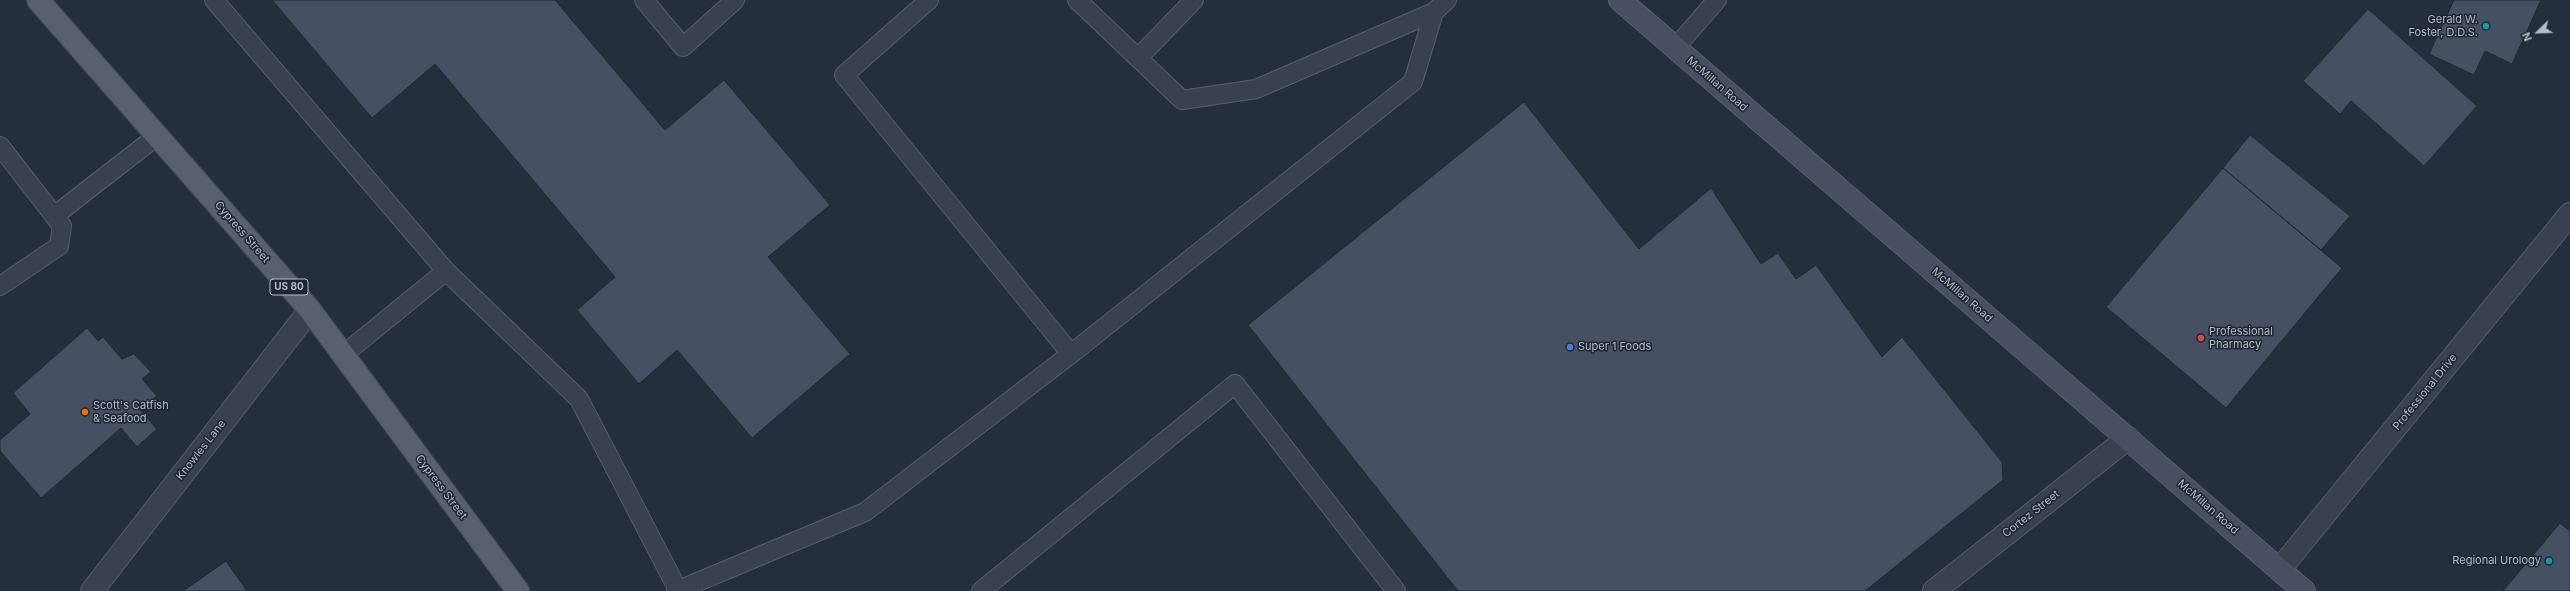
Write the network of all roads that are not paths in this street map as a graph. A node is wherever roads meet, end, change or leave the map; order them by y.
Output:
1 (38, 0) edge
2 (214, 0) edge
3 (644, 0) edge
4 (735, 0) edge
5 (929, 0) edge
6 (1077, 0) edge
7 (1194, 0) edge
8 (1620, 0) edge
9 (1717, 0) edge
10 (1440, 6) edge
11 (1676, 48) junction
12 (1138, 58) junction
13 (157, 136) junction
14 (0, 146) edge
15 (2570, 214) edge
16 (54, 216) junction
17 (446, 271) junction
18 (0, 286) edge
19 (310, 310) junction
20 (1071, 354) junction
21 (343, 355) junction
22 (2128, 438) junction
23 (2280, 569) junction
24 (92, 591) edge
25 (518, 591) edge
26 (677, 591) edge
27 (981, 591) edge
28 (1396, 591) edge
29 (1934, 591) edge
30 (2304, 591) edge

1 - 13 main road, Cypress Street / US 80
2 - 17 lane
3 - 4 lane
5 - 20 lane
6 - 12 lane
7 - 12 lane
8 - 11 street, McMillan Road
9 - 11 lane
10 - 12 lane
10 - 20 lane
11 - 22 street, McMillan Road
13 - 16 lane
13 - 19 main road, Cypress Street / US 80
14 - 16 lane
15 - 23 street, Professional Drive
16 - 18 lane
17 - 21 lane
17 - 26 lane
19 - 21 main road, Cypress Street / US 80
19 - 24 street, Knowles Lane
20 - 26 lane
21 - 25 main road, Cypress Street / US 80
22 - 23 street, McMillan Road
22 - 29 street, Cortez Street
23 - 30 street, McMillan Road
27 - 28 lane

